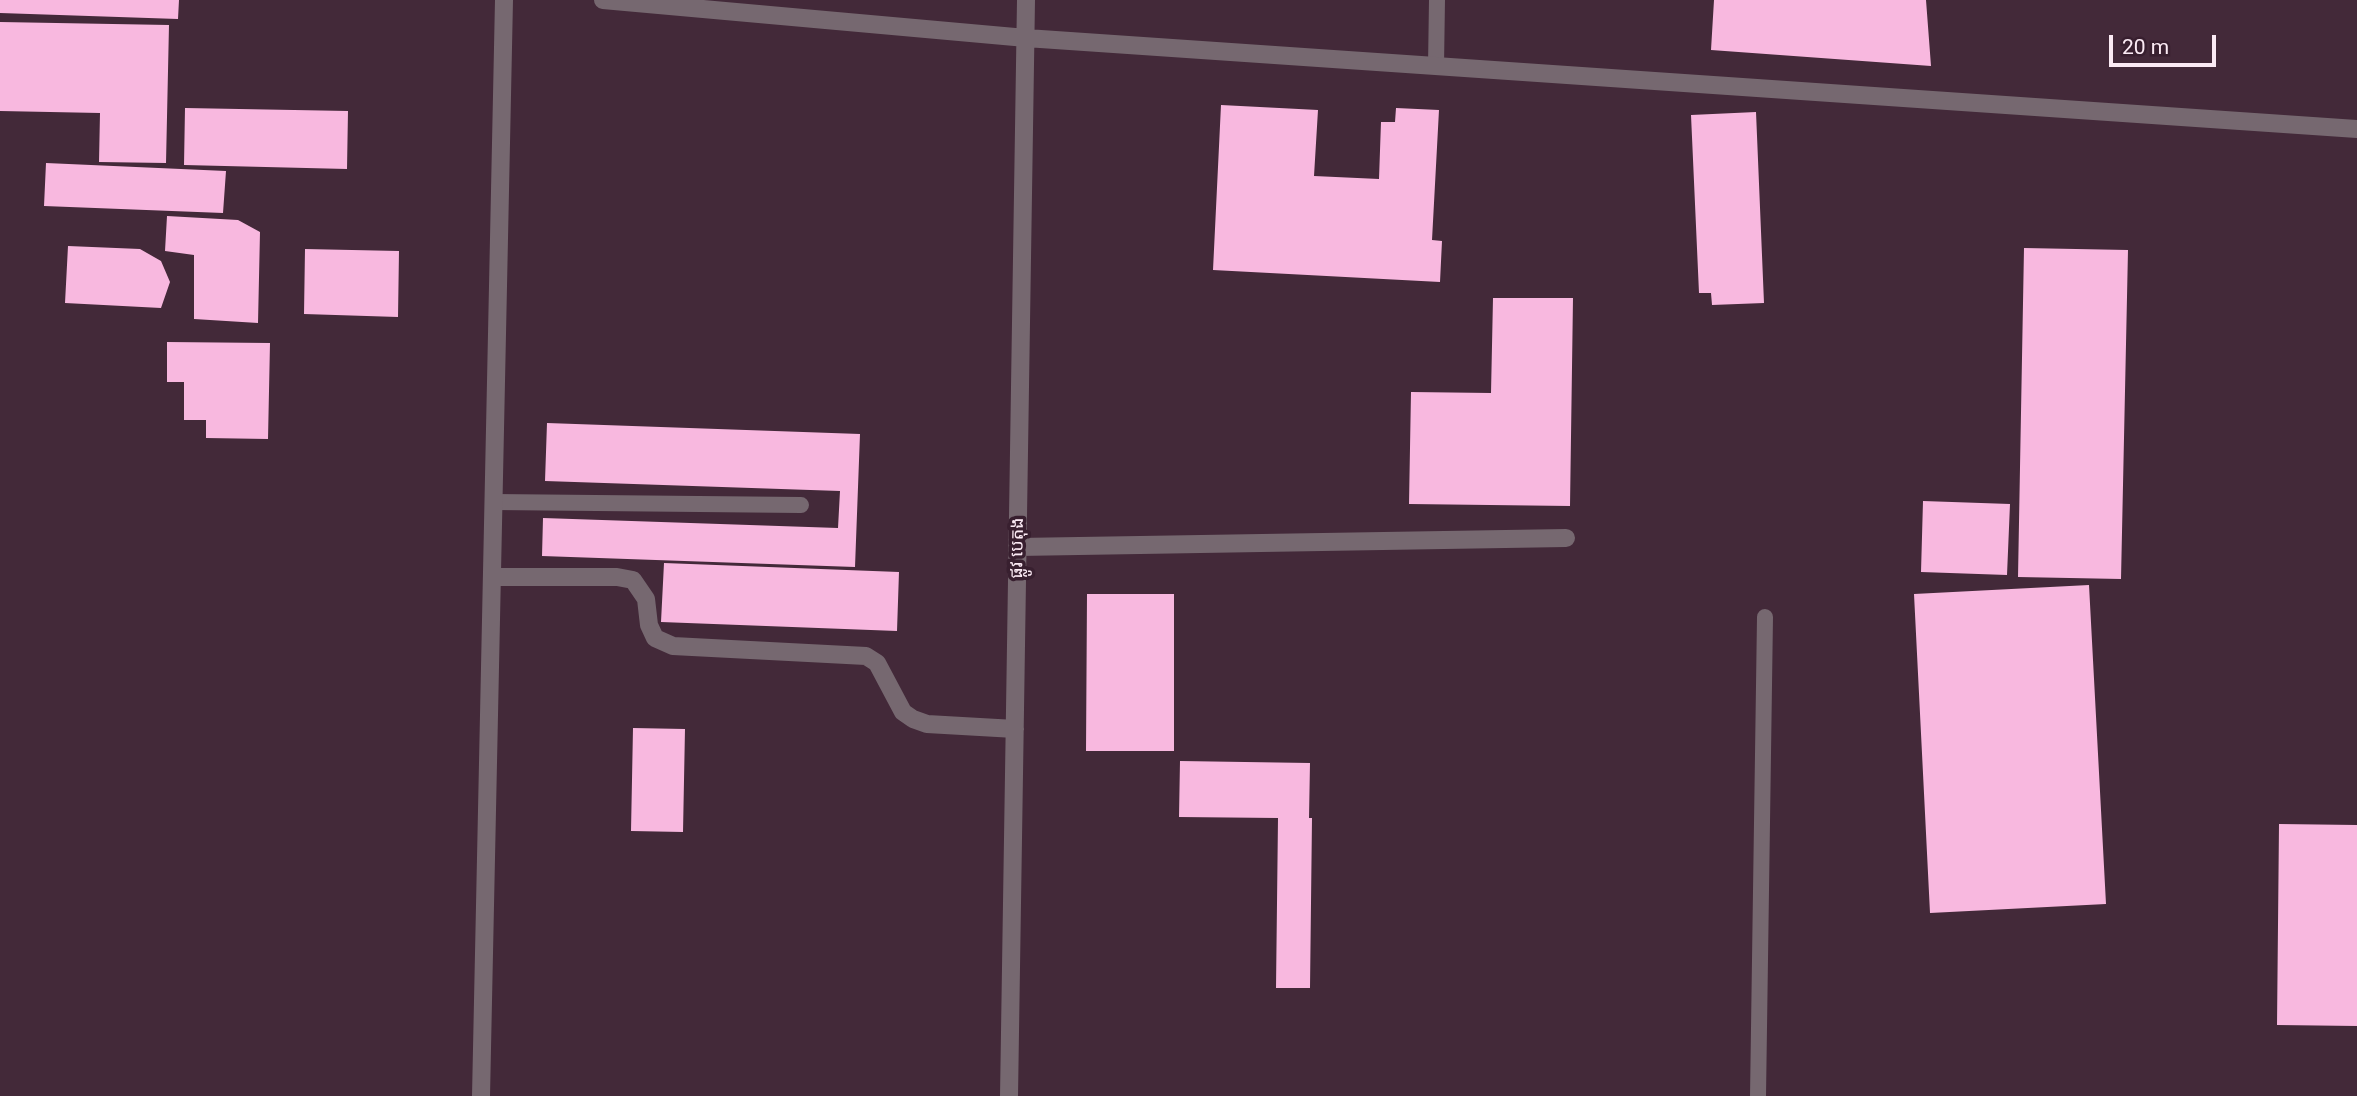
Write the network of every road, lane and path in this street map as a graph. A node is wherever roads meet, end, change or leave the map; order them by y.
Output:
1 (504, 0) edge
2 (604, 0) edge
3 (1026, 0) edge
4 (1437, 0) edge
5 (1026, 38) junction
6 (1436, 66) junction
7 (2357, 129) edge
8 (494, 502) junction
9 (801, 505) dead end
10 (1566, 538) dead end
11 (1018, 547) junction
12 (492, 577) junction
13 (1765, 617) dead end
14 (1016, 729) junction
15 (481, 1096) edge
16 (1009, 1096) edge
17 (1758, 1096) edge

1 - 8 street
2 - 5 street
3 - 5 street, ផ្លូវ បេតុង
4 - 6 lane
5 - 6 street
5 - 11 street, ផ្លូវ បេតុង
6 - 7 street
8 - 9 lane
8 - 12 street
10 - 11 street
11 - 14 street, ផ្លូវ បេតុង
12 - 14 street
12 - 15 street
13 - 17 lane
14 - 16 street, ផ្លូវ បេតុង

